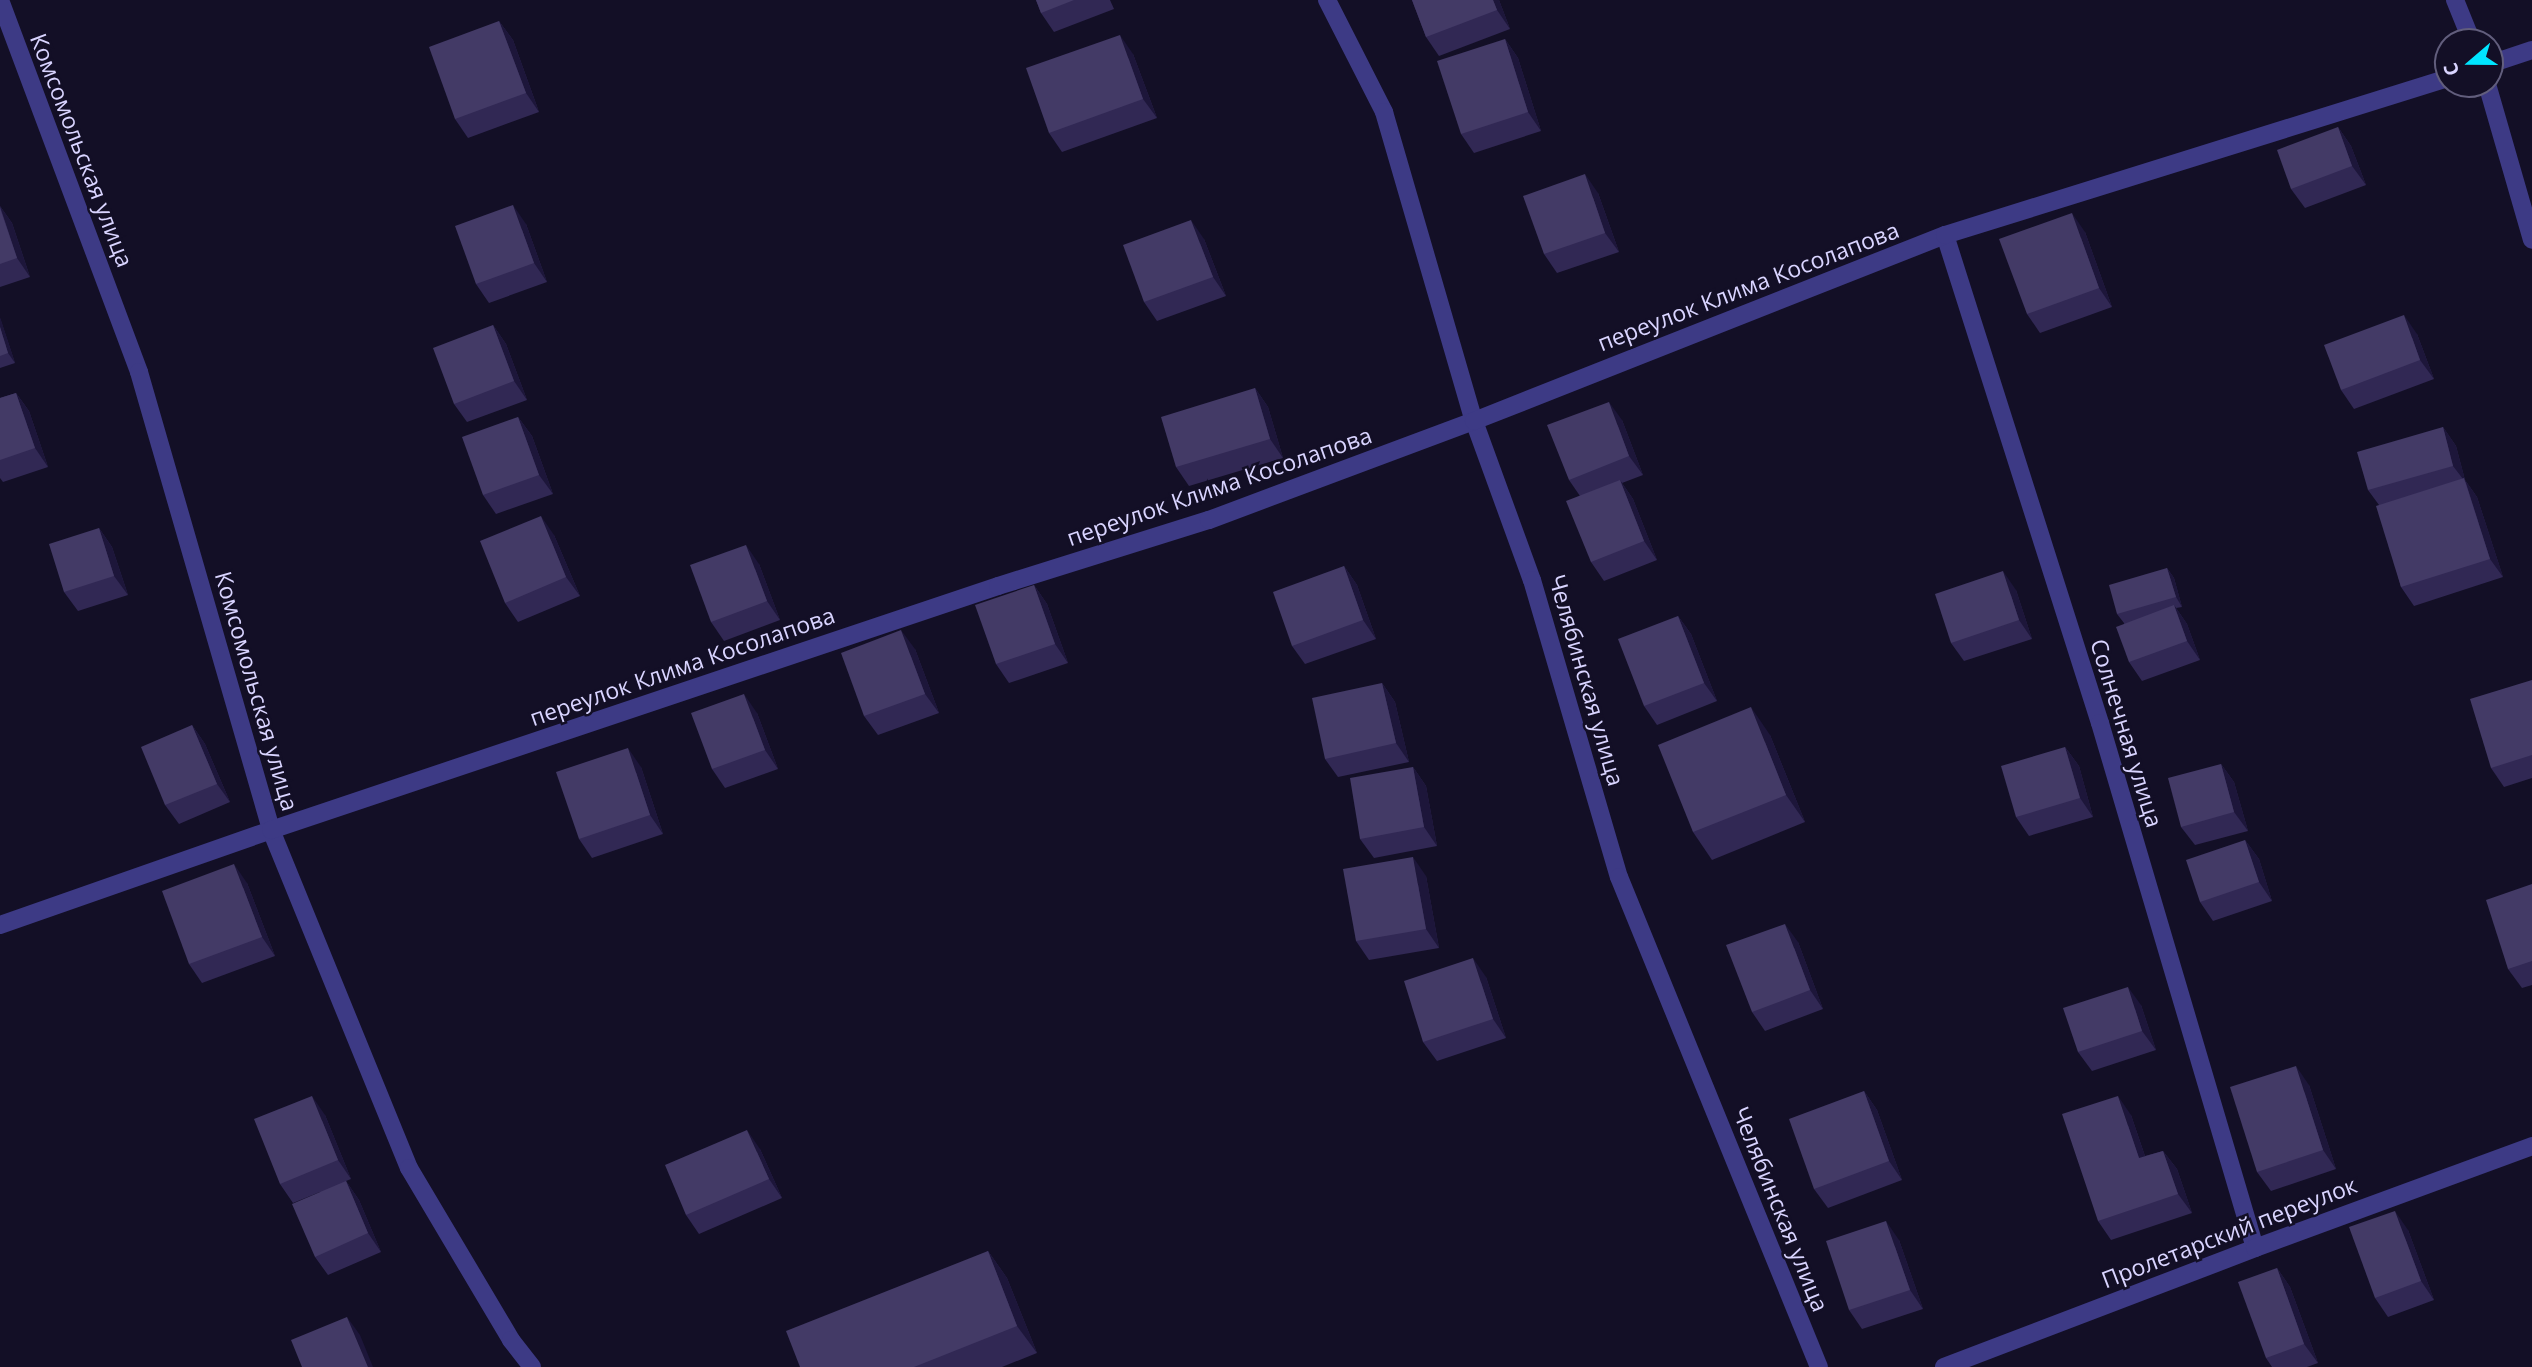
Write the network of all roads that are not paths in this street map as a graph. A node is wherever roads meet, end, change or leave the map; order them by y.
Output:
1 (0, 0) edge
2 (1327, 0) edge
3 (2455, 0) edge
4 (2466, 28) edge
5 (2532, 50) edge
6 (2504, 59) edge
7 (2434, 82) edge
8 (2491, 98) edge
9 (1945, 235) junction
10 (2532, 240) edge
11 (1474, 421) junction
12 (271, 830) junction
13 (0, 925) edge
14 (2532, 1146) edge
15 (2255, 1248) junction
16 (532, 1367) edge
17 (1819, 1367) edge
18 (1944, 1367) edge

1 - 12 street, Комсомольская улица
2 - 11 street, Челябинская улица
3 - 4 street
5 - 6 street
7 - 9 street, переулок Клима Косолапова
8 - 10 street
9 - 11 street, переулок Клима Косолапова
9 - 15 street, Солнечная улица
11 - 12 street, переулок Клима Косолапова
11 - 17 street, Челябинская улица
12 - 13 street, переулок Клима Косолапова
12 - 16 street, Комсомольская улица
14 - 15 street, Пролетарский переулок
15 - 18 street, Пролетарский переулок

